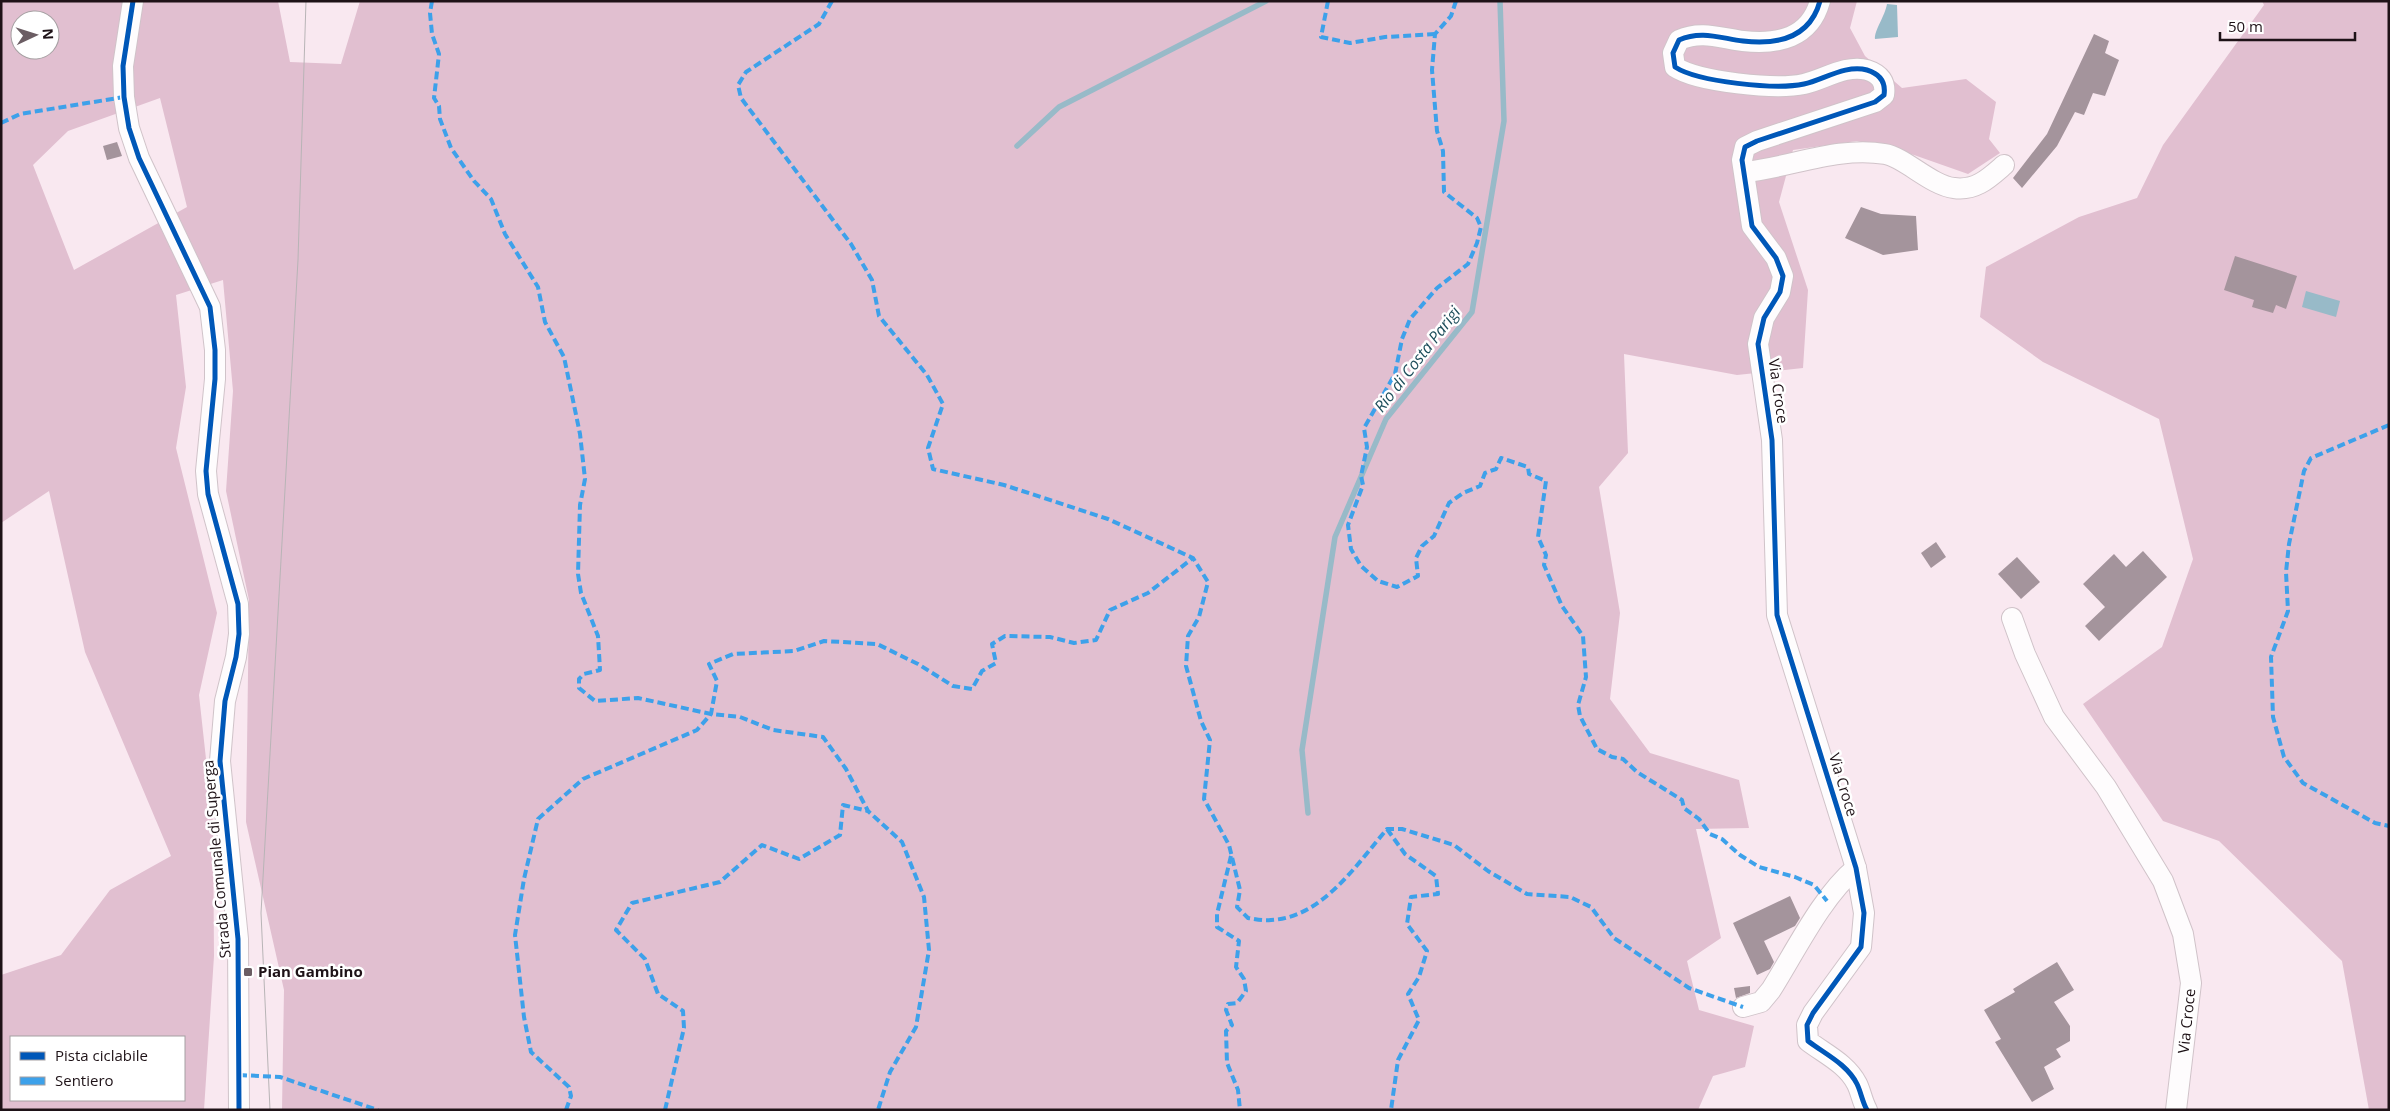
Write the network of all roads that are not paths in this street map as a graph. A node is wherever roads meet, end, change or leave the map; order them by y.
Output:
1 (133, 1) edge
2 (1820, 1) edge
3 (2004, 165) dead end
4 (1745, 172) junction
5 (2012, 618) dead end
6 (1856, 868) junction
7 (1743, 1007) dead end
8 (239, 1110) edge
9 (1867, 1110) edge
10 (2176, 1110) edge

1 - 8 street, Strada Comunale di Superga
2 - 4 street, Via Croce
3 - 4 street
4 - 6 street, Via Croce
5 - 10 street, Via Croce
6 - 7 street
6 - 9 street, Via Croce

